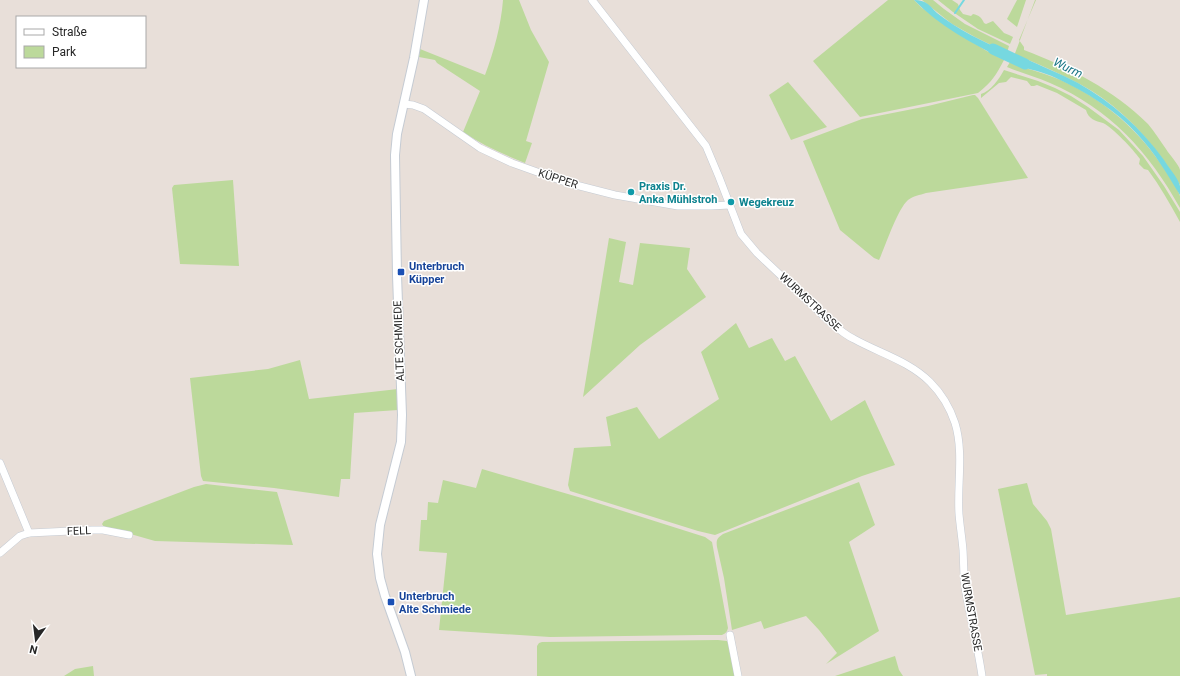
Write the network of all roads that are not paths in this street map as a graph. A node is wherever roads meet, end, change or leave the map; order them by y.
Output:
1 (424, 0) edge
2 (592, 0) edge
3 (404, 104) junction
4 (729, 205) junction
5 (0, 463) edge
6 (29, 533) junction
7 (129, 535) dead end
8 (0, 553) edge
9 (730, 635) dead end
10 (411, 676) edge
11 (738, 676) edge
12 (982, 676) edge

1 - 3 street, ALTE SCHMIEDE
2 - 4 street, WURMSTRASSE
3 - 4 street, KÜPPER
3 - 10 street, ALTE SCHMIEDE
4 - 12 street, WURMSTRASSE
5 - 6 street
6 - 7 street, FELL
6 - 8 street, FELL
9 - 11 street

